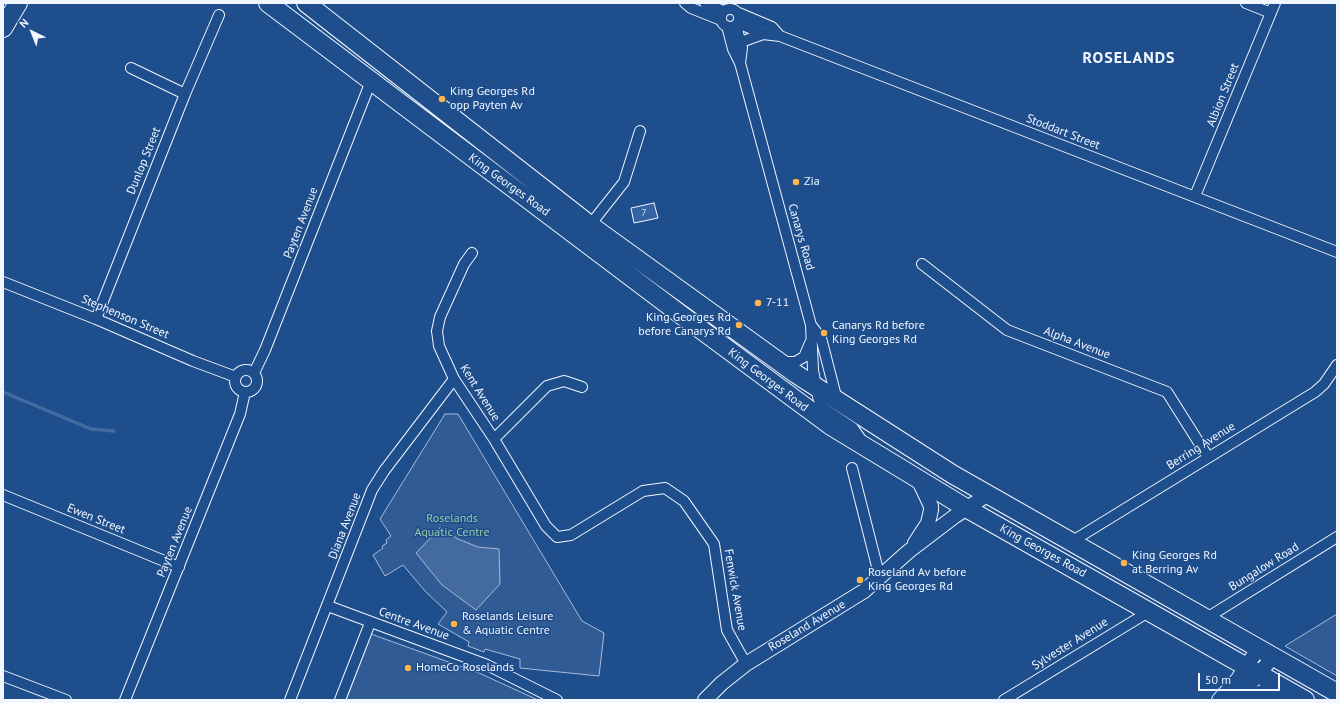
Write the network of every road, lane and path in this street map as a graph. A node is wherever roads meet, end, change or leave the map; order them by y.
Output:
1 (18, 3) edge
2 (268, 3) edge
3 (306, 3) edge
4 (685, 3) edge
5 (705, 3) edge
6 (1246, 3) edge
7 (1273, 8) edge
8 (730, 14) edge
9 (219, 15) dead end
10 (3, 28) edge
11 (763, 34) junction
12 (780, 36) junction
13 (741, 42) junction
14 (740, 63) junction
15 (130, 68) dead end
16 (371, 81) junction
17 (185, 94) junction
18 (640, 131) dead end
19 (1195, 196) junction
20 (590, 225) junction
21 (1337, 252) edge
22 (472, 253) dead end
23 (922, 264) dead end
24 (3, 282) edge
25 (96, 318) junction
26 (811, 325) junction
27 (810, 341) junction
28 (778, 362) junction
29 (1337, 366) edge
30 (254, 374) junction
31 (236, 377) junction
32 (454, 379) junction
33 (815, 386) junction
34 (582, 387) dead end
35 (245, 392) junction
36 (837, 400) junction
37 (494, 439) junction
38 (865, 448) junction
39 (1208, 457) junction
40 (852, 468) dead end
41 (919, 481) junction
42 (3, 495) edge
43 (987, 495) junction
44 (966, 508) junction
45 (556, 537) joint
46 (1337, 538) edge
47 (1071, 542) junction
48 (909, 551) junction
49 (179, 567) junction
50 (880, 578) junction
51 (328, 606) junction
52 (1150, 611) junction
53 (1205, 619) junction
54 (370, 623) junction
55 (1266, 653) junction
56 (746, 664) junction
57 (1253, 670) junction
58 (3, 676) edge
59 (1337, 693) edge
60 (1298, 696) edge
61 (66, 700) edge
62 (125, 700) edge
63 (290, 700) edge
64 (340, 700) edge
65 (557, 700) edge
66 (705, 700) edge
67 (1004, 700) edge
68 (1219, 700) edge
69 (1233, 700) edge
70 (1248, 700) edge

1 - 10 highway
2 - 16 highway, King Georges Road
3 - 20 highway, King Georges Road
4 - 8 street, Stoddart Street
5 - 8 street, Stoddart Street
6 - 7 street
7 - 19 street, Albion Street
8 - 11 street, Stoddart Street
8 - 12 street, Stoddart Street
8 - 13 street, Canarys Road
8 - 14 street, Canarys Road
9 - 17 street, Dunlop Street
11 - 12 street, Stoddart Street
11 - 13 street, Stoddart Street
12 - 19 street, Stoddart Street
13 - 14 street, Canarys Road
14 - 26 street, Canarys Road
15 - 17 street
16 - 30 street, Payten Avenue
16 - 38 highway, King Georges Road
17 - 25 street, Dunlop Street
18 - 20 street
19 - 21 street, Stoddart Street
20 - 28 highway, King Georges Road
22 - 32 street, Kent Avenue
23 - 39 street, Alpha Avenue
24 - 25 street, Stephenson Street
25 - 31 street, Stephenson Street
26 - 27 street, Canarys Road
26 - 36 street, Canarys Road
27 - 28 street, Canarys Road
27 - 33 street, Canarys Road
28 - 33 highway, King Georges Road
29 - 39 street, Berring Avenue
30 - 31 street
30 - 35 street
31 - 35 street
32 - 37 street, Kent Avenue
32 - 51 street, Diana Avenue
33 - 36 highway, King Georges Road
33 - 38 street, Canarys Road
34 - 37 street
35 - 49 street, Payten Avenue
36 - 43 highway, King Georges Road
37 - 45 street, Kent Avenue
38 - 41 highway, King Georges Road
39 - 47 street, Berring Avenue
40 - 50 street
41 - 44 highway, King Georges Road
41 - 48 street, Roseland Avenue
42 - 49 street, Ewen Street
43 - 44 street, Roseland Avenue
43 - 47 highway, King Georges Road
44 - 48 street, Roseland Avenue
44 - 52 highway, King Georges Road
45 - 56 street, Fenwick Avenue
46 - 53 street, Bungalow Road
47 - 53 highway, King Georges Road
48 - 50 street, Roseland Avenue
49 - 62 street, Payten Avenue
50 - 56 street, Roseland Avenue
51 - 54 street, Centre Avenue
51 - 63 street, Diana Avenue
52 - 57 highway, King Georges Road
52 - 67 street, Sylvester Avenue
53 - 55 highway, King Georges Road
54 - 64 street
54 - 65 street, Centre Avenue
55 - 57 street
55 - 59 highway, King Georges Road
56 - 66 street, Roseland Avenue
57 - 60 highway, King Georges Road
57 - 68 street
57 - 69 street
58 - 61 street
60 - 70 highway

